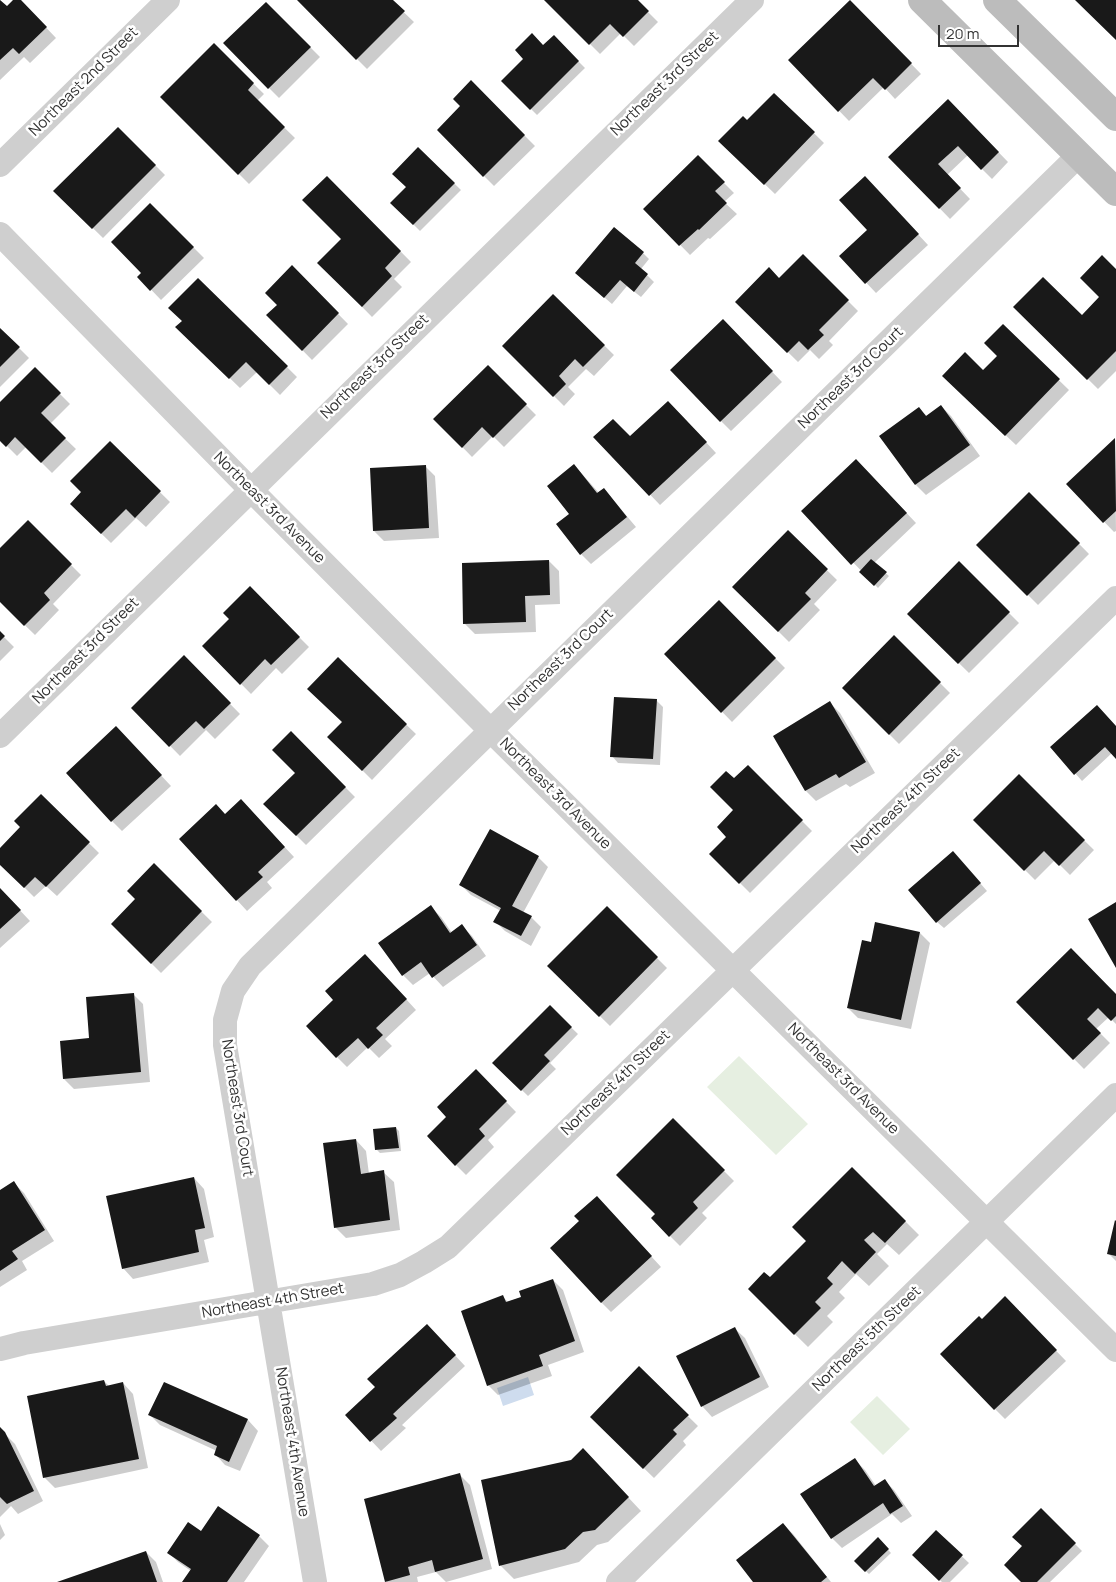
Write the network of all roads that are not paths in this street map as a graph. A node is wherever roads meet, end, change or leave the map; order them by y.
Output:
1 (168, 0) edge
2 (752, 0) edge
3 (922, 0) edge
4 (997, 0) edge
5 (1116, 118) edge
6 (1078, 156) junction
7 (0, 165) edge
8 (1116, 174) edge
9 (1116, 192) edge
10 (0, 234) edge
11 (250, 489) junction
12 (1116, 598) edge
13 (490, 730) junction
14 (0, 736) edge
15 (732, 969) junction
16 (1116, 1094) edge
17 (987, 1222) junction
18 (268, 1302) junction
19 (0, 1349) edge
20 (1116, 1350) edge
21 (315, 1582) edge
22 (618, 1582) edge

1 - 7 street, Northeast 2nd Street
2 - 11 street, Northeast 3rd Street
3 - 6 main road
4 - 5 main road
6 - 8 main road
6 - 9 main road
6 - 13 street, Northeast 3rd Court
10 - 11 street, Northeast 3rd Avenue
11 - 13 street, Northeast 3rd Avenue
11 - 14 street, Northeast 3rd Street
12 - 15 street, Northeast 4th Street
13 - 15 street, Northeast 3rd Avenue
13 - 18 street, Northeast 3rd Court
15 - 17 street, Northeast 3rd Avenue
15 - 18 street, Northeast 4th Street
16 - 17 street, Northeast 5th Street
17 - 20 street, Northeast 3rd Avenue
17 - 22 street, Northeast 5th Street
18 - 19 street, Northeast 4th Street
18 - 21 street, Northeast 4th Avenue

